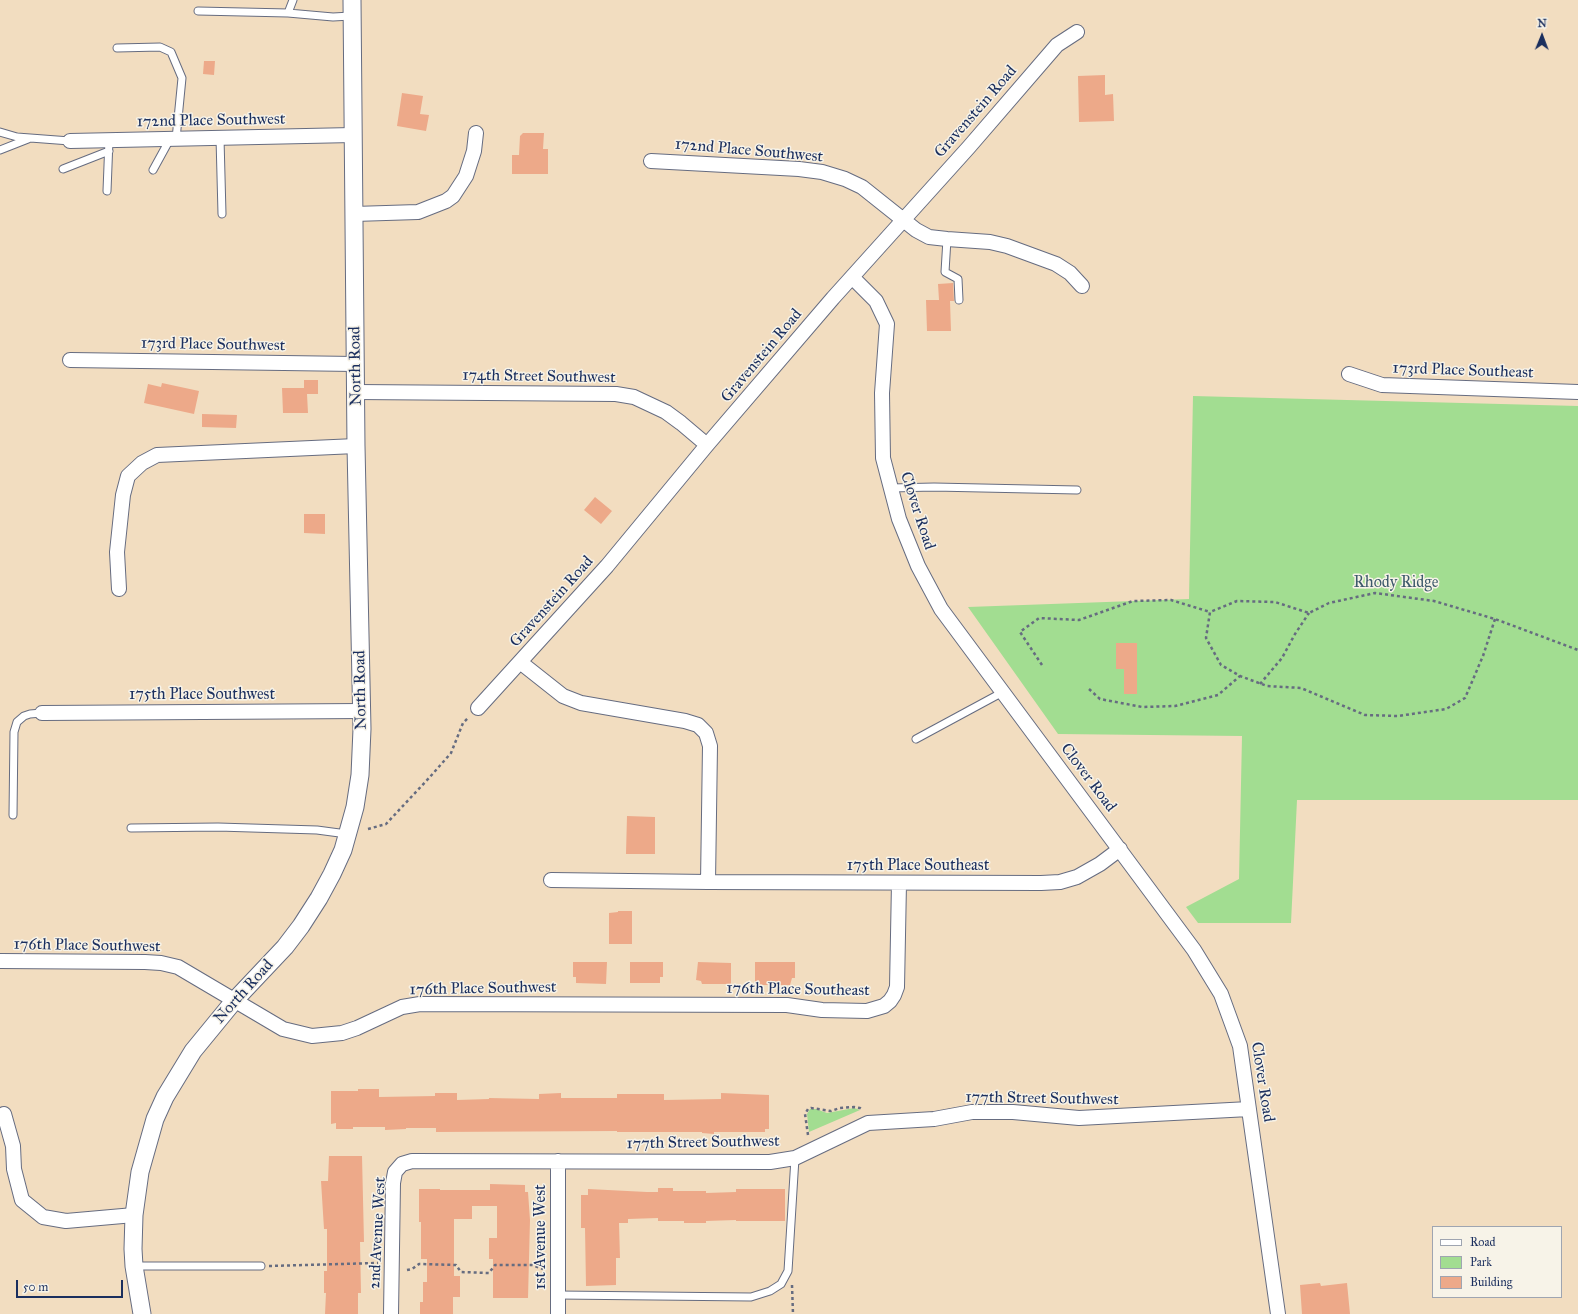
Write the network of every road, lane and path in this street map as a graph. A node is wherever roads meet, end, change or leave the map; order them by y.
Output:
1 (292, 0) edge
2 (352, 8) edge
3 (198, 11) dead end
4 (288, 13) junction
5 (1077, 32) dead end
6 (117, 48) dead end
7 (0, 132) edge
8 (476, 133) dead end
9 (353, 135) junction
10 (30, 138) junction
11 (220, 138) junction
12 (173, 139) junction
13 (70, 141) joint
14 (109, 146) junction
15 (0, 150) edge
16 (651, 160) dead end
17 (63, 169) dead end
18 (153, 170) dead end
19 (107, 191) dead end
20 (222, 214) dead end
21 (354, 214) junction
22 (903, 220) junction
23 (947, 239) junction
24 (852, 277) junction
25 (1082, 286) dead end
26 (959, 300) dead end
27 (70, 360) dead end
28 (356, 364) junction
29 (1349, 374) dead end
30 (356, 392) junction
31 (1578, 392) edge
32 (707, 445) junction
33 (356, 446) junction
34 (891, 488) junction
35 (1077, 490) dead end
36 (119, 589) dead end
37 (1210, 612) junction
38 (1309, 613) junction
39 (1495, 619) junction
40 (1578, 650) edge
41 (520, 662) junction
42 (1042, 665) dead end
43 (1240, 676) junction
44 (1260, 684) junction
45 (1089, 689) dead end
46 (1003, 692) junction
47 (478, 708) joint
48 (362, 711) junction
49 (42, 713) joint
50 (916, 739) dead end
51 (13, 815) dead end
52 (131, 828) dead end
53 (368, 828) dead end
54 (348, 834) junction
55 (1120, 850) junction
56 (551, 880) dead end
57 (708, 882) junction
58 (899, 883) junction
59 (0, 961) edge
60 (234, 1001) junction
61 (702, 1006) joint
62 (1249, 1109) junction
63 (864, 1111) dead end
64 (4, 1114) dead end
65 (808, 1134) dead end
66 (795, 1158) junction
67 (412, 1161) joint
68 (558, 1161) junction
69 (134, 1215) junction
70 (378, 1264) dead end
71 (134, 1266) junction
72 (261, 1266) joint
73 (543, 1269) dead end
74 (406, 1270) dead end
75 (788, 1271) junction
76 (558, 1295) junction
77 (142, 1314) edge
78 (391, 1314) edge
79 (558, 1314) edge
80 (793, 1314) edge
81 (1278, 1314) edge

1 - 4 lane
2 - 4 lane
2 - 9 street, North Road
3 - 4 lane
5 - 22 street, Gravenstein Road
6 - 12 lane
7 - 10 lane
8 - 21 street
9 - 11 street, 172nd Place Southwest
9 - 21 street, North Road
10 - 13 lane
10 - 15 lane
11 - 12 street, 172nd Place Southwest
11 - 20 lane
12 - 14 street, 172nd Place Southwest
12 - 18 lane
13 - 14 street, 172nd Place Southwest
14 - 17 lane
14 - 19 lane
16 - 22 street, 172nd Place Southwest
21 - 28 street, North Road
22 - 23 street, 172nd Place Southwest
22 - 24 street, Gravenstein Road
23 - 25 street, 172nd Place Southwest
23 - 26 lane
24 - 32 street, Gravenstein Road
24 - 34 street, Clover Road
27 - 28 street, 173rd Place Southwest
28 - 30 street, North Road
29 - 31 street, 173rd Place Southeast
30 - 32 street, 174th Street Southwest
30 - 33 street, North Road
32 - 41 street, Gravenstein Road
33 - 36 street
33 - 48 street, North Road
34 - 35 lane
34 - 46 street, Clover Road
37 - 38 path
37 - 42 path
37 - 43 path
38 - 39 path
38 - 44 path
39 - 40 path
39 - 44 path
41 - 47 street, Gravenstein Road
41 - 57 street
43 - 44 path
43 - 45 path
46 - 50 lane
46 - 55 street, Clover Road
47 - 53 path
48 - 49 street, 175th Place Southwest
48 - 54 street, North Road
49 - 51 lane
52 - 54 lane
54 - 60 street, North Road
55 - 58 street, 175th Place Southeast
55 - 62 street, Clover Road
56 - 57 street
57 - 58 street, 175th Place Southeast
58 - 61 street, 176th Place Southeast
59 - 60 street, 176th Place Southwest
60 - 61 street, 176th Place Southwest
60 - 69 street, North Road
62 - 66 street, 177th Street Southwest
62 - 81 street, Clover Road
63 - 65 path
64 - 69 street
66 - 68 street, 177th Street Southwest
66 - 75 lane
67 - 68 street, 177th Street Southwest
67 - 78 street, 2nd Avenue West
68 - 76 street, 1st Avenue West
69 - 71 street, North Road
70 - 72 path
71 - 72 lane
71 - 77 street, North Road
73 - 74 path
75 - 76 lane
75 - 80 path
76 - 79 street, 1st Avenue West

